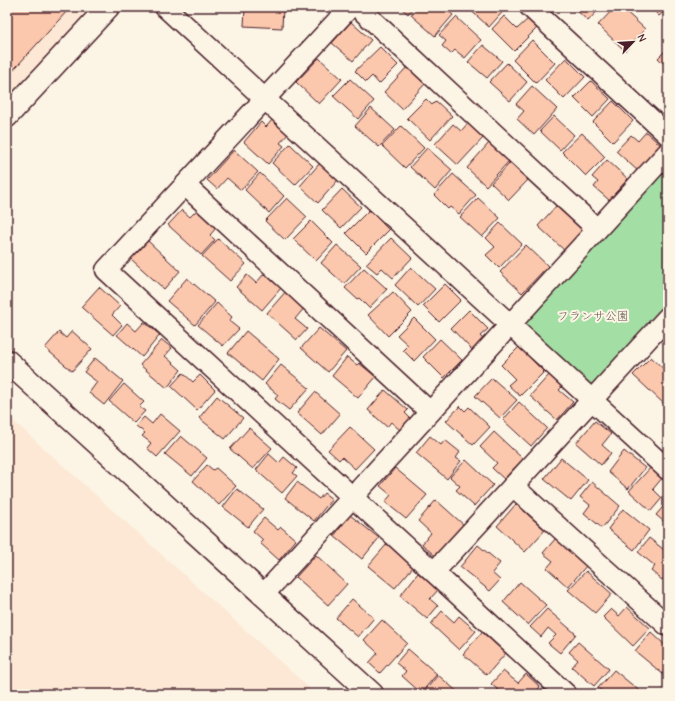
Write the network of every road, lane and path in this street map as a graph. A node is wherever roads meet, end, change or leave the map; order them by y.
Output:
1 (108, 7) edge
2 (165, 7) edge
3 (350, 7) edge
4 (358, 7) edge
5 (530, 7) edge
6 (265, 99) junction
7 (7, 116) edge
8 (668, 135) edge
9 (668, 152) edge
10 (185, 185) junction
11 (597, 229) junction
12 (668, 317) edge
13 (510, 324) junction
14 (7, 361) edge
15 (592, 400) junction
16 (430, 412) junction
17 (668, 470) edge
18 (513, 486) junction
19 (353, 497) junction
20 (434, 572) junction
21 (264, 594) junction
22 (668, 626) edge
23 (372, 694) edge
24 (566, 694) edge

1 - 7 street
2 - 6 street
3 - 6 street
4 - 11 street
5 - 8 street
6 - 10 street
6 - 13 street
9 - 11 street
10 - 16 street
10 - 19 street
11 - 13 street
12 - 15 street
13 - 15 street
13 - 16 street
14 - 21 street
15 - 17 street
15 - 18 street
16 - 19 street
18 - 20 street
18 - 22 street
19 - 20 street
19 - 21 street
20 - 24 street
21 - 23 street

